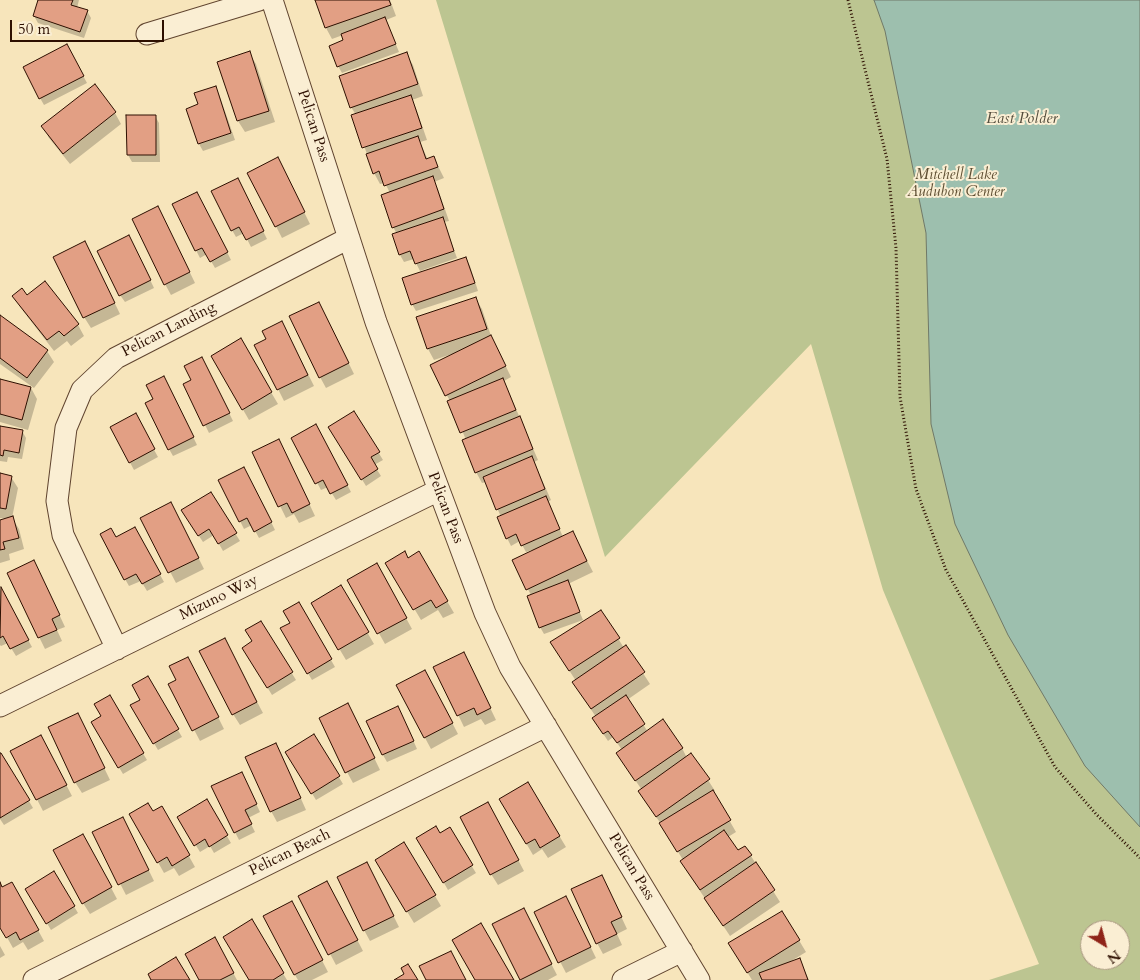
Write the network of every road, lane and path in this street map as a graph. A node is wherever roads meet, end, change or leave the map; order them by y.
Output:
1 (259, 0) edge
2 (272, 0) edge
3 (848, 0) edge
4 (148, 34) dead end
5 (349, 238) junction
6 (439, 490) junction
7 (117, 649) junction
8 (0, 706) edge
9 (546, 726) junction
10 (1140, 858) edge
11 (682, 951) junction
12 (34, 980) edge
13 (623, 980) edge
14 (699, 980) edge

1 - 4 street
2 - 5 street, Pelican Pass
3 - 10 path
5 - 6 street, Pelican Pass
5 - 7 street, Pelican Landing
6 - 7 street, Mizuno Way
6 - 9 street, Pelican Pass
7 - 8 street, Mizuno Way
9 - 11 street, Pelican Pass
9 - 12 street, Pelican Beach
11 - 13 street
11 - 14 street, Pelican Pass

